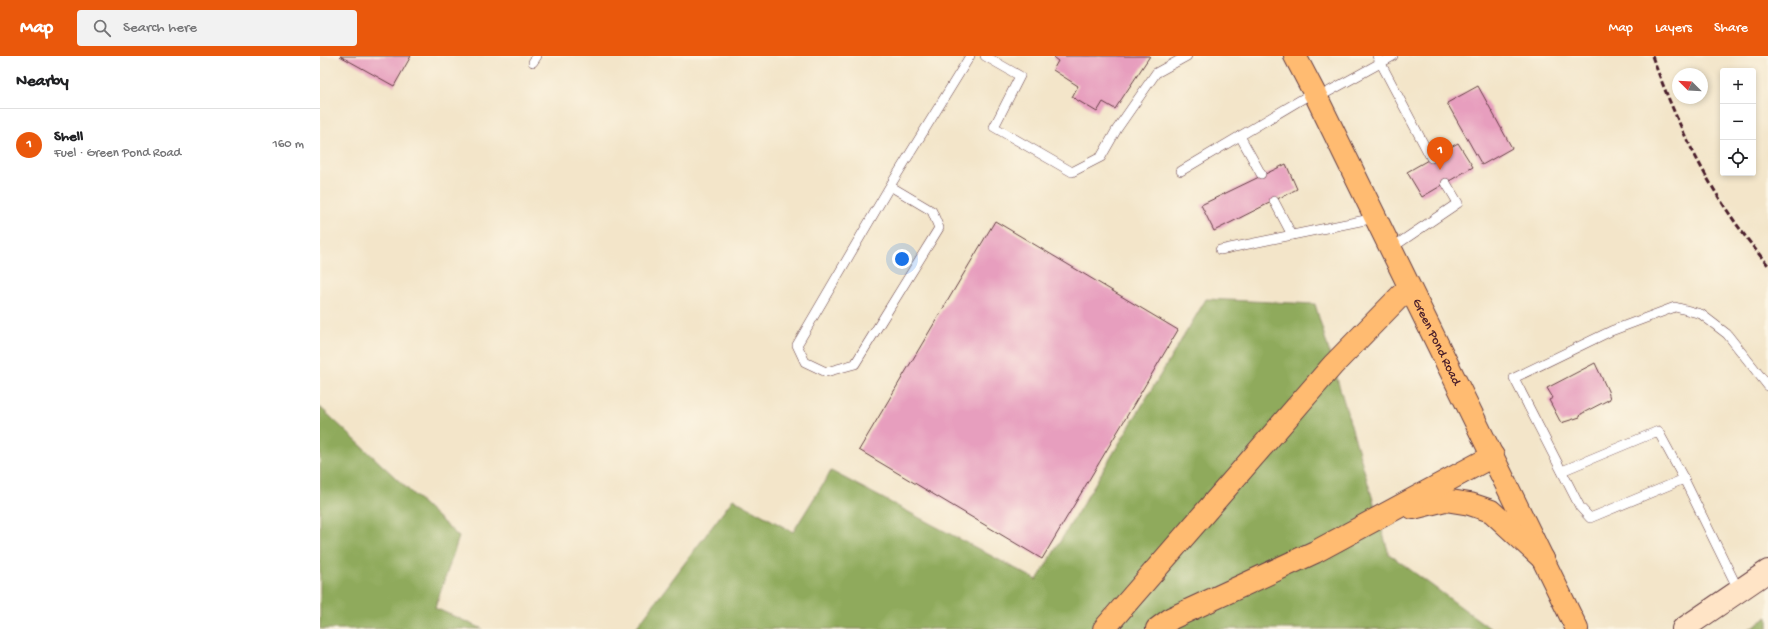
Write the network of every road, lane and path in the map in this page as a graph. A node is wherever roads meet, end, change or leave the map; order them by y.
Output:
1 (970, 56) edge
2 (985, 56) edge
3 (1187, 56) edge
4 (1295, 56) edge
5 (1393, 56) edge
6 (1379, 60) edge
7 (1315, 95) junction
8 (1240, 136) junction
9 (1431, 158) dead end
10 (1181, 171) dead end
11 (1261, 174) dead end
12 (1446, 183) dead end
13 (890, 186) junction
14 (1274, 201) dead end
15 (1375, 218) junction
16 (1292, 235) junction
17 (1390, 249) junction
18 (1220, 250) dead end
19 (1409, 287) junction
20 (1768, 386) edge
21 (1493, 456) junction
22 (1562, 470) junction
23 (1684, 479) junction
24 (1378, 518) junction
25 (1543, 559) junction
26 (1768, 570) edge
27 (1739, 591) junction
28 (1104, 629) edge
29 (1157, 629) edge
30 (1577, 629) edge
31 (1683, 629) edge

1 - 13 lane
2 - 3 lane
4 - 7 main road, Green Pond Road
5 - 6 lane
6 - 7 lane
6 - 9 lane
7 - 8 lane
7 - 15 main road, Green Pond Road
8 - 10 lane
8 - 11 lane
12 - 17 lane
13 - 13 lane
14 - 16 lane
15 - 16 lane
15 - 17 main road, Green Pond Road
16 - 18 lane
17 - 19 main road, Green Pond Road
19 - 21 main road, Green Pond Road
19 - 28 main road
20 - 22 lane
21 - 24 main road
21 - 25 main road, Green Pond Road
22 - 23 lane
22 - 23 lane
23 - 27 lane
24 - 25 main road
24 - 29 main road
25 - 30 main road, Green Pond Road
26 - 27 street
27 - 31 street

